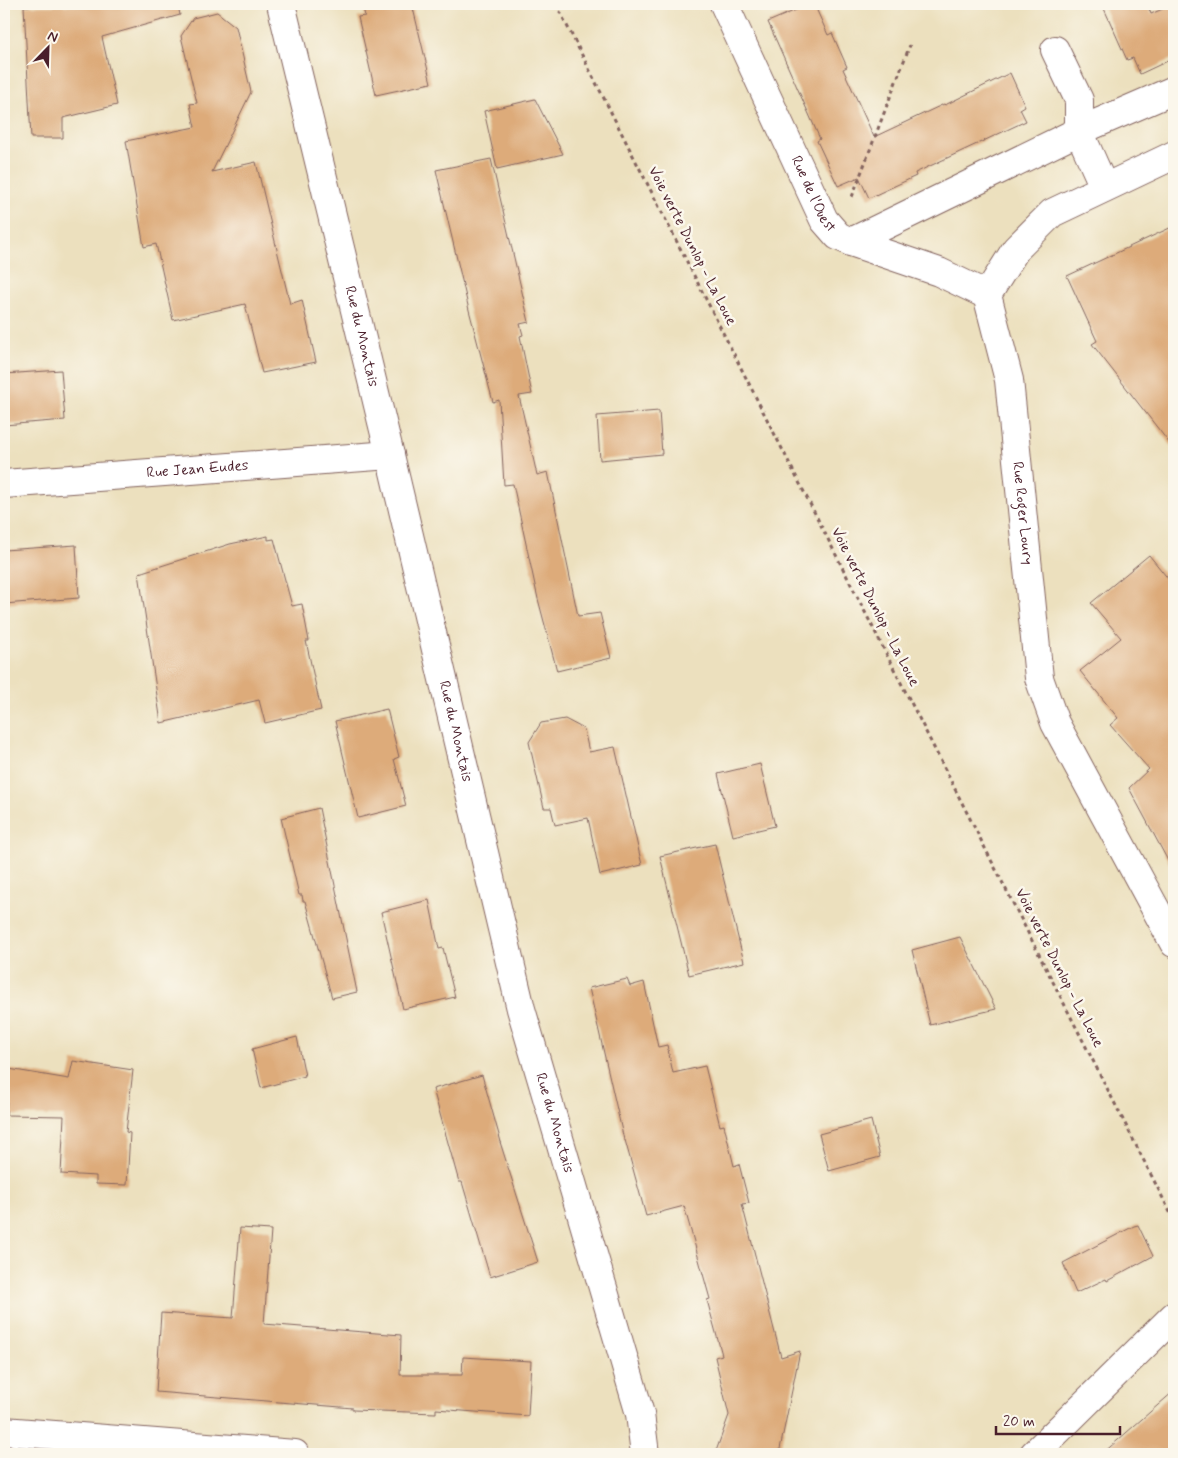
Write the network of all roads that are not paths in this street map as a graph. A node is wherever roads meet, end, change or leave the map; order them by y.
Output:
1 (281, 4) edge
2 (724, 4) edge
3 (1055, 50) dead end
4 (1174, 90) edge
5 (1079, 131) junction
6 (1174, 155) edge
7 (1104, 187) junction
8 (844, 239) junction
9 (987, 295) junction
10 (390, 455) junction
11 (4, 484) edge
12 (1174, 942) edge
13 (1174, 1316) edge
14 (4, 1431) edge
15 (295, 1454) edge
16 (645, 1454) edge
17 (1034, 1454) edge

1 - 10 street, Rue du Montais
2 - 8 street, Rue de l'Ouest
3 - 5 street
4 - 5 street
5 - 7 street
5 - 8 street
6 - 7 street
7 - 9 street
8 - 9 street, Rue de l'Ouest
9 - 12 street, Rue Roger Loury
10 - 11 street, Rue Jean Eudes
10 - 16 street, Rue du Montais
13 - 17 street
14 - 15 street

